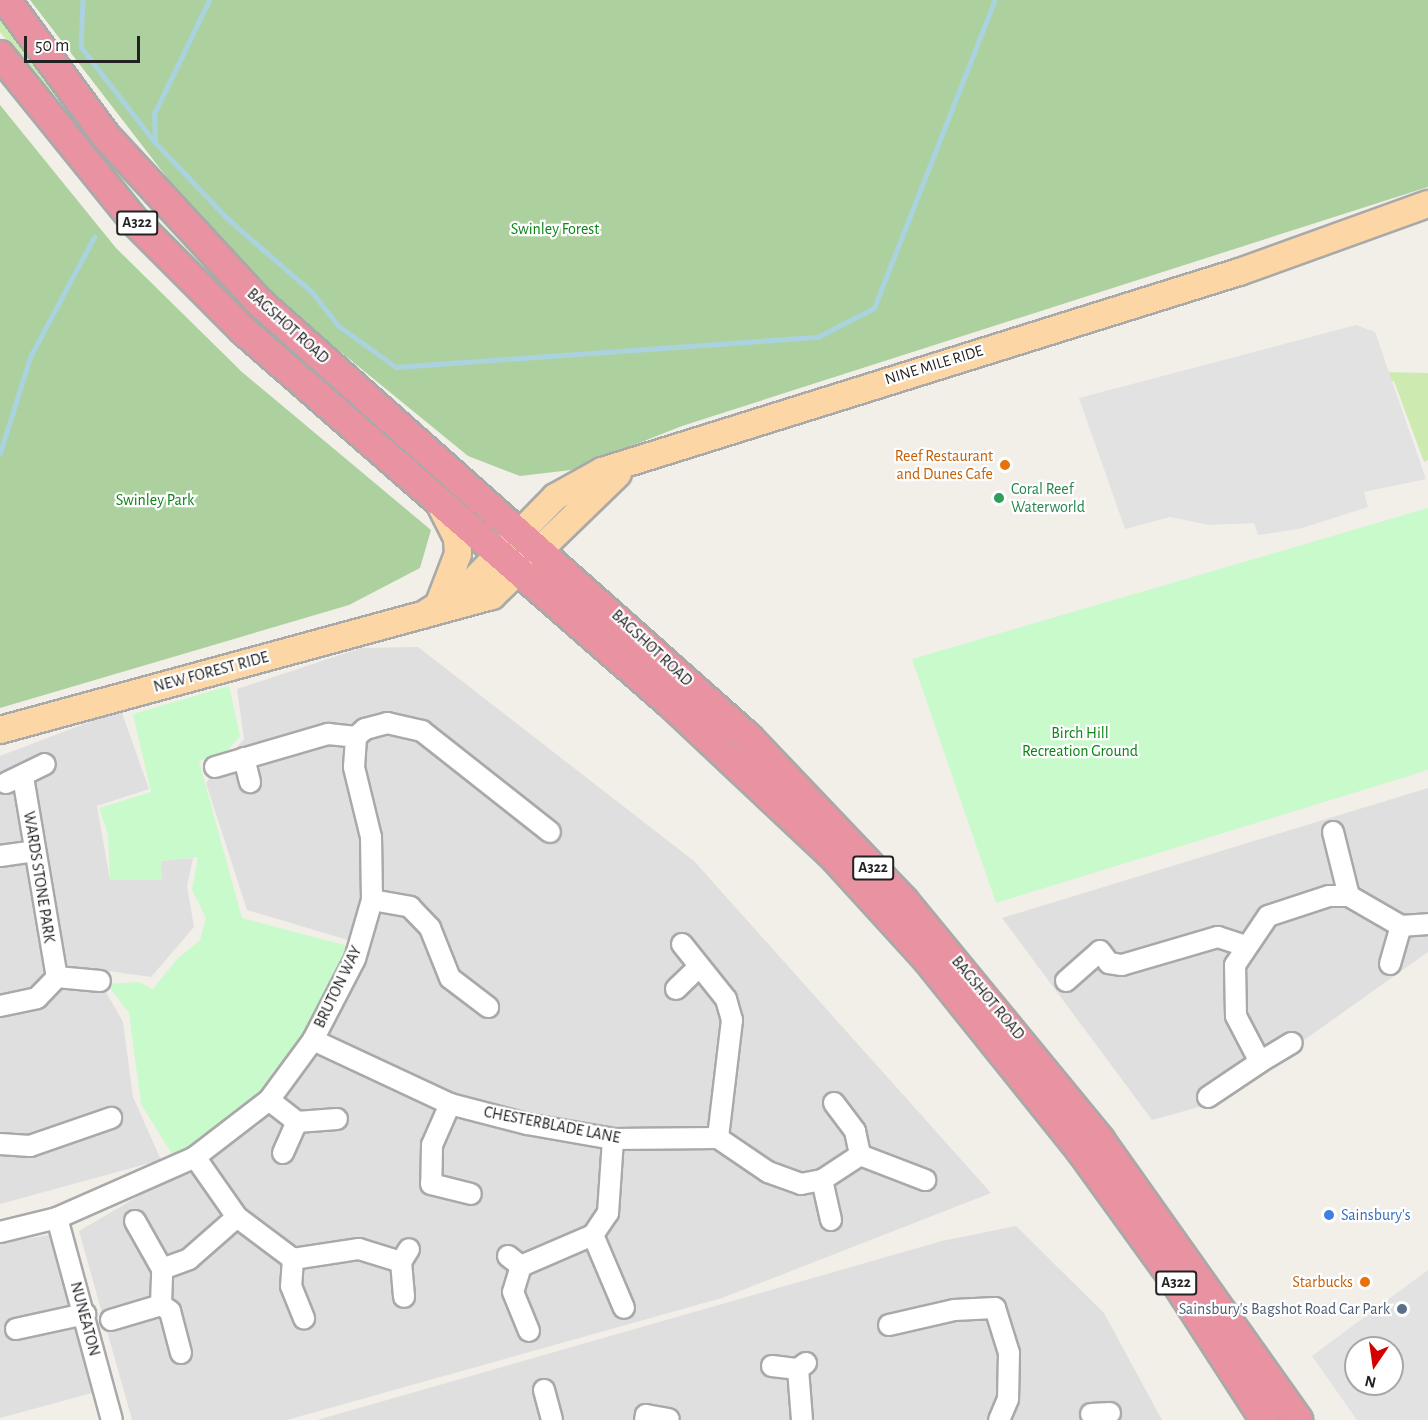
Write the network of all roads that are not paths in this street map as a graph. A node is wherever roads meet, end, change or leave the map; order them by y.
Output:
1 (6, 0) edge
2 (0, 55) edge
3 (1428, 204) edge
4 (1428, 221) edge
5 (1239, 272) junction
6 (632, 464) junction
7 (441, 507) junction
8 (511, 541) junction
9 (528, 565) junction
10 (430, 611) junction
11 (0, 730) edge
12 (356, 737) junction
13 (244, 758) junction
14 (45, 764) dead end
15 (215, 767) dead end
16 (250, 782) dead end
17 (550, 832) dead end
18 (1333, 832) dead end
19 (35, 851) junction
20 (0, 856) edge
21 (1349, 896) junction
22 (372, 900) junction
23 (1428, 924) edge
24 (1401, 926) junction
25 (682, 944) dead end
26 (1246, 946) junction
27 (1390, 964) dead end
28 (698, 968) junction
29 (57, 977) junction
30 (100, 981) dead end
31 (1066, 981) dead end
32 (676, 989) dead end
33 (0, 1006) edge
34 (488, 1007) dead end
35 (313, 1040) junction
36 (1292, 1043) dead end
37 (1260, 1062) junction
38 (1208, 1097) dead end
39 (269, 1100) junction
40 (834, 1103) dead end
41 (450, 1104) junction
42 (111, 1118) dead end
43 (337, 1119) dead end
44 (297, 1122) junction
45 (718, 1138) junction
46 (613, 1139) junction
47 (0, 1144) edge
48 (1091, 1145) junction
49 (283, 1154) dead end
50 (860, 1155) junction
51 (195, 1157) junction
52 (822, 1180) junction
53 (925, 1180) dead end
54 (471, 1194) dead end
55 (237, 1217) junction
56 (57, 1218) junction
57 (831, 1220) dead end
58 (135, 1221) dead end
59 (0, 1232) edge
60 (594, 1235) junction
61 (292, 1259) junction
62 (162, 1269) junction
63 (404, 1297) dead end
64 (161, 1305) junction
65 (624, 1308) dead end
66 (85, 1314) junction
67 (303, 1319) dead end
68 (111, 1320) dead end
69 (889, 1325) dead end
70 (16, 1329) dead end
71 (529, 1331) dead end
72 (181, 1353) dead end
73 (772, 1366) dead end
74 (544, 1390) dead end
75 (669, 1419) edge
76 (112, 1420) edge
77 (552, 1420) edge
78 (645, 1420) edge
79 (802, 1420) edge
80 (999, 1420) edge
81 (1265, 1420) edge
82 (1298, 1420) edge

1 - 8 highway, BAGSHOT ROAD / A322
2 - 7 highway, BAGSHOT ROAD / A322
3 - 5 main road, NINE MILE RIDE
4 - 5 main road, NINE MILE RIDE
5 - 6 main road, NINE MILE RIDE
6 - 8 main road, NINE MILE RIDE
6 - 9 main road, NINE MILE RIDE
7 - 8 highway, BAGSHOT ROAD / A322
7 - 10 main road
8 - 9 highway, BAGSHOT ROAD / A322
8 - 10 main road, NEW FOREST RIDE
9 - 10 main road, NEW FOREST RIDE
9 - 48 highway, BAGSHOT ROAD / A322
9 - 48 highway, BAGSHOT ROAD / A322
10 - 11 main road, NEW FOREST RIDE
12 - 13 street
12 - 17 street
12 - 22 street, BRUTON WAY
13 - 15 street
13 - 16 street
14 - 19 street, WARDS STONE PARK
18 - 21 street
19 - 20 street
19 - 29 street, WARDS STONE PARK
21 - 24 street
21 - 26 street
22 - 34 street
22 - 35 street, BRUTON WAY
23 - 24 street
24 - 27 street
25 - 28 street
26 - 31 street
26 - 37 street
28 - 32 street
28 - 45 street
29 - 30 street
29 - 33 street
35 - 39 street, BRUTON WAY
35 - 41 street, CHESTERBLADE LANE
36 - 37 street
37 - 38 street
39 - 44 street
39 - 51 street, BRUTON WAY
40 - 50 street
41 - 46 street, CHESTERBLADE LANE
41 - 54 street
42 - 47 street
43 - 44 street
44 - 49 street
45 - 46 street, CHESTERBLADE LANE
45 - 52 street
46 - 60 street
48 - 81 highway, A322
48 - 82 highway, A322
50 - 52 street
50 - 53 street
51 - 55 street
51 - 56 street, BRUTON WAY
52 - 57 street
55 - 61 street
55 - 62 street
56 - 59 street, BRUTON WAY
56 - 66 street, NUNEATON
58 - 62 street
60 - 65 street
60 - 71 street
61 - 63 street
61 - 67 street
62 - 64 street
64 - 68 street
64 - 72 street
66 - 70 street
66 - 76 street, NUNEATON
69 - 80 street
73 - 79 street
74 - 77 street
75 - 78 street

